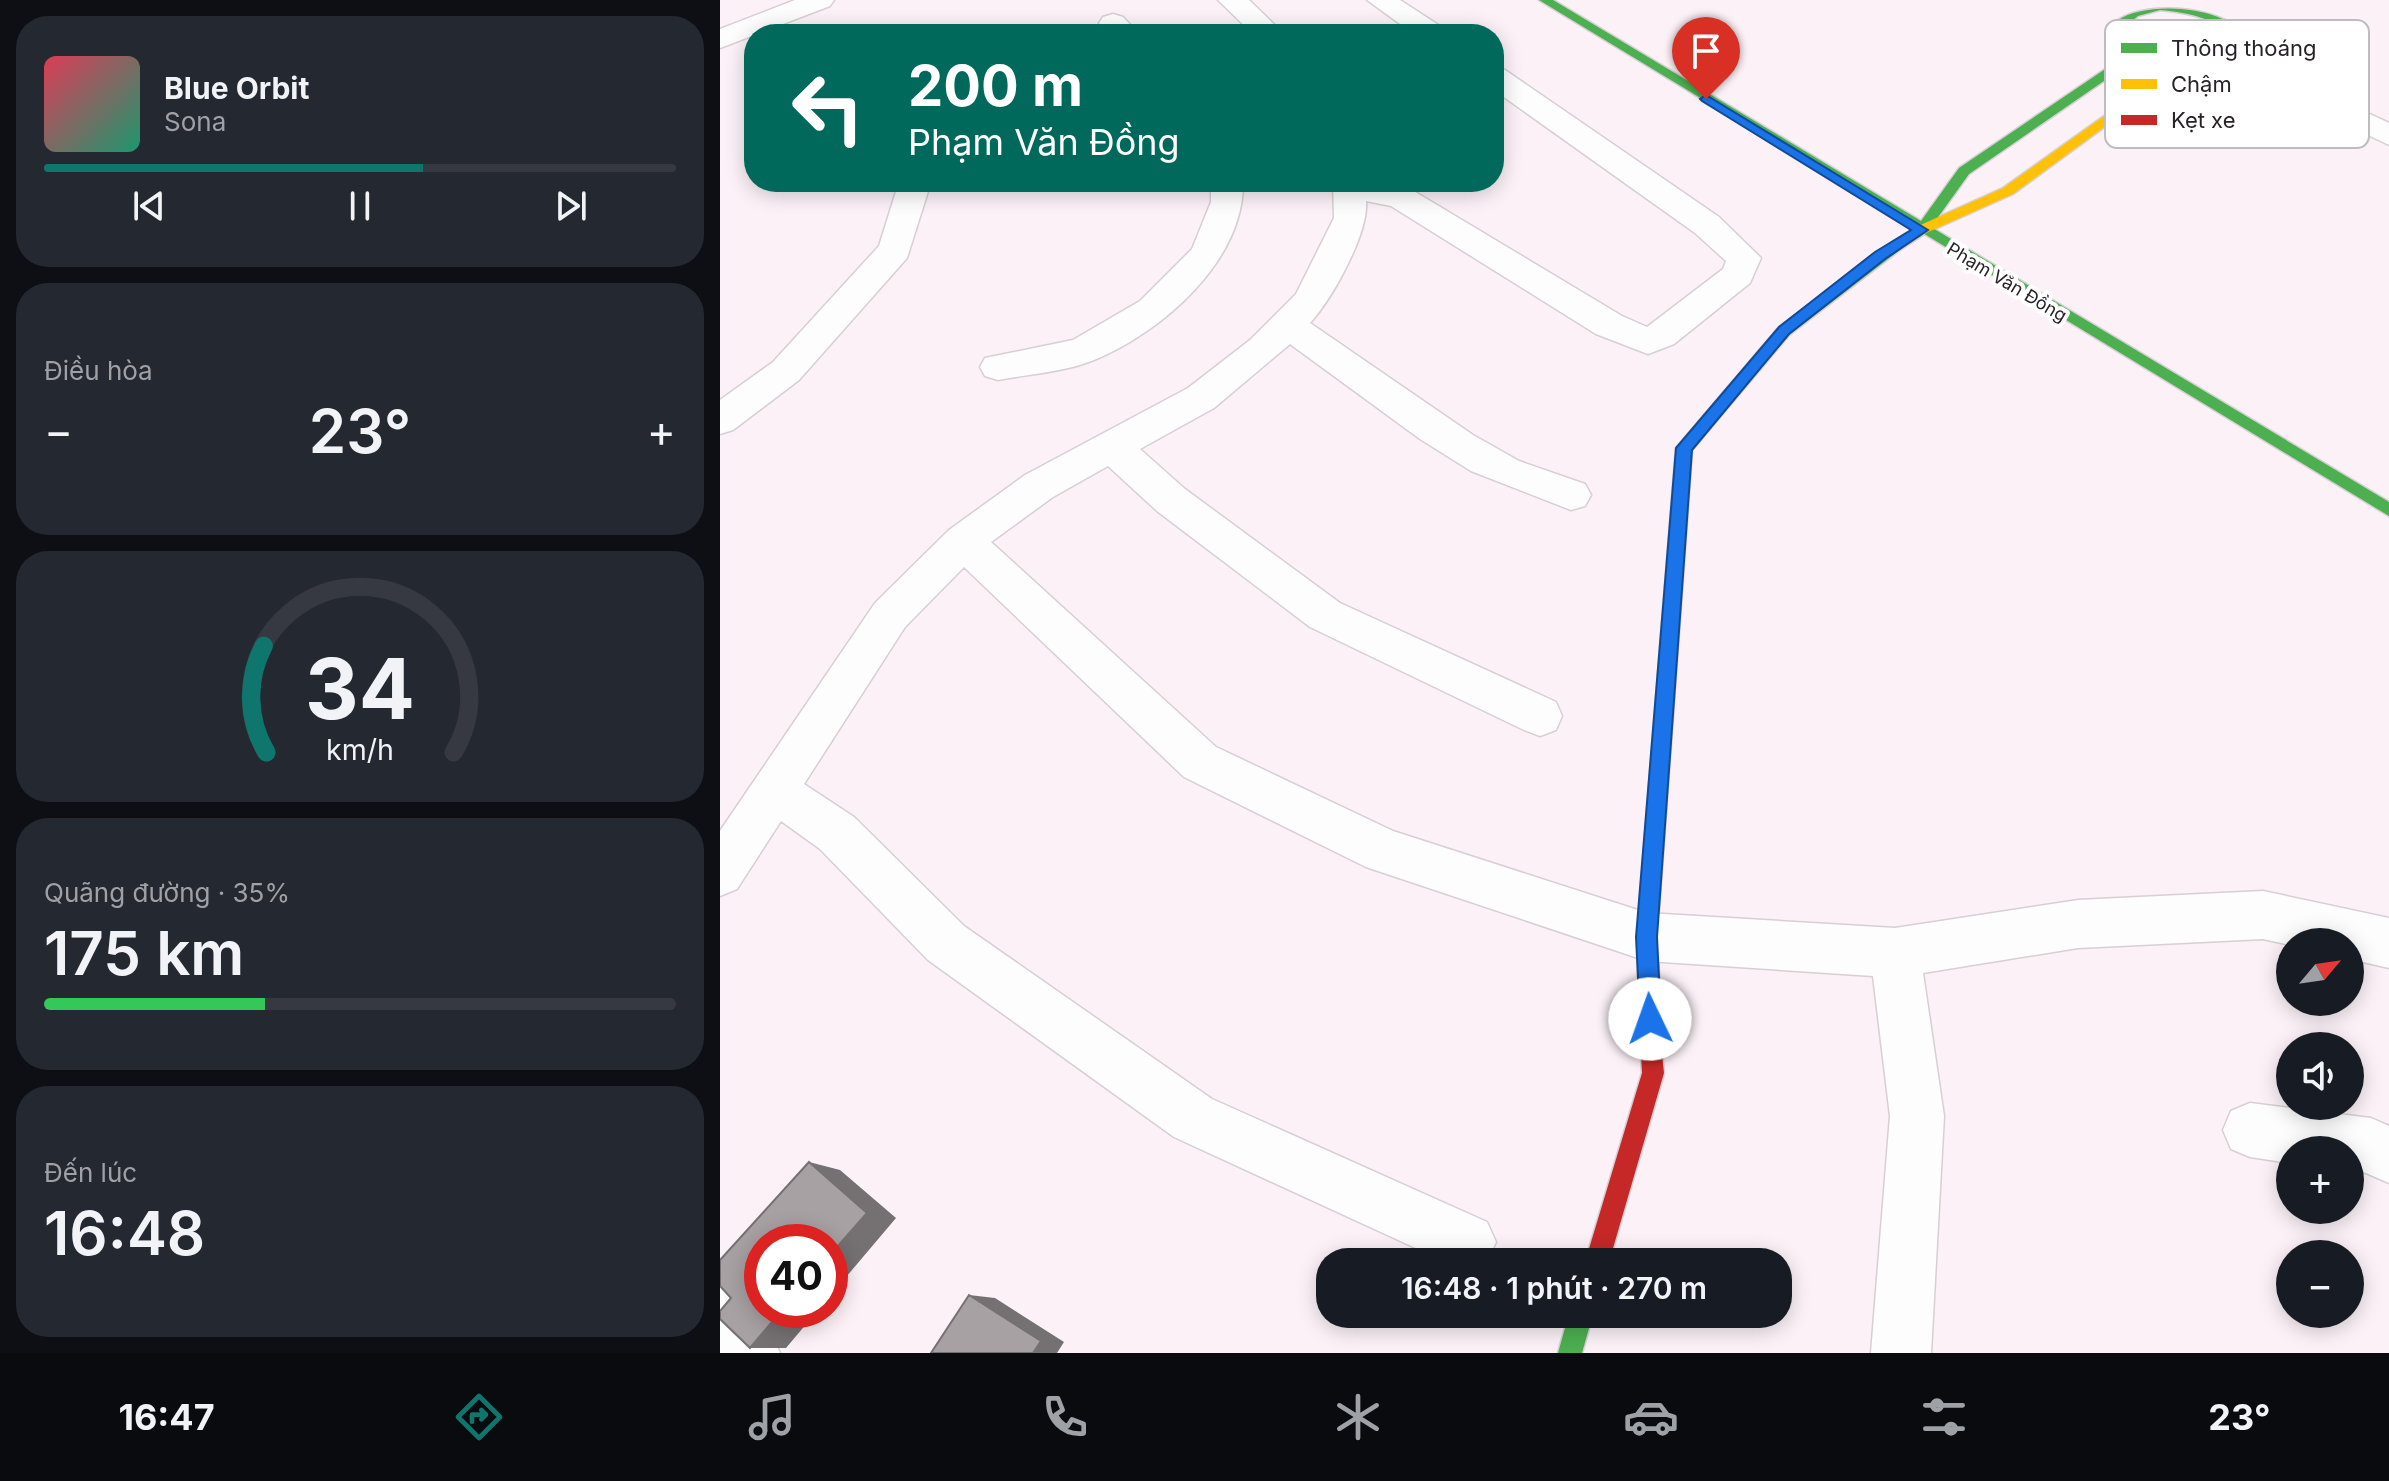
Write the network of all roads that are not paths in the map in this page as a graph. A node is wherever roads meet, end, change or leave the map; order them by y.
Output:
1 (820, 0) edge
2 (1232, 0) edge
3 (1381, 0) edge
4 (1545, 0) edge
5 (2225, 0) edge
6 (2181, 4) edge
7 (2215, 18) junction
8 (2123, 20) edge
9 (2218, 20) edge
10 (758, 24) edge
11 (1259, 24) edge
12 (1418, 24) edge
13 (744, 30) edge
14 (720, 39) edge
15 (2105, 74) edge
16 (1504, 83) edge
17 (2105, 120) edge
18 (2369, 125) edge
19 (2389, 135) edge
20 (913, 192) edge
21 (1227, 192) edge
22 (1349, 192) edge
23 (1379, 192) edge
24 (1921, 230) junction
25 (1286, 325) junction
26 (998, 367) dead end
27 (720, 420) edge
28 (1112, 447) junction
29 (1571, 495) dead end
30 (2389, 510) edge
31 (963, 541) junction
32 (1540, 716) dead end
33 (748, 809) edge
34 (720, 873) edge
35 (1647, 937) junction
36 (2389, 943) edge
37 (1895, 953) junction
38 (2250, 1130) dead end
39 (2389, 1155) edge
40 (1467, 1242) dead end
41 (1601, 1248) edge
42 (720, 1316) edge
43 (1577, 1328) edge
44 (750, 1353) edge
45 (1570, 1353) edge
46 (1901, 1353) edge

1 - 10 street
2 - 11 street
3 - 12 street
4 - 24 street, Phạm Văn Đồng
5 - 7 street
6 - 7 street
6 - 8 street
7 - 9 street
13 - 14 street
15 - 24 street
16 - 23 street
17 - 24 street
18 - 19 street
20 - 27 street
21 - 26 street
22 - 25 street
24 - 30 street, Phạm Văn Đồng
24 - 35 street
25 - 28 street
25 - 29 street
28 - 31 street
28 - 32 street
31 - 33 street
31 - 35 street
33 - 34 street
33 - 40 street
35 - 37 street
35 - 41 street
36 - 37 street
37 - 46 street
38 - 39 street
42 - 44 street
43 - 45 street

